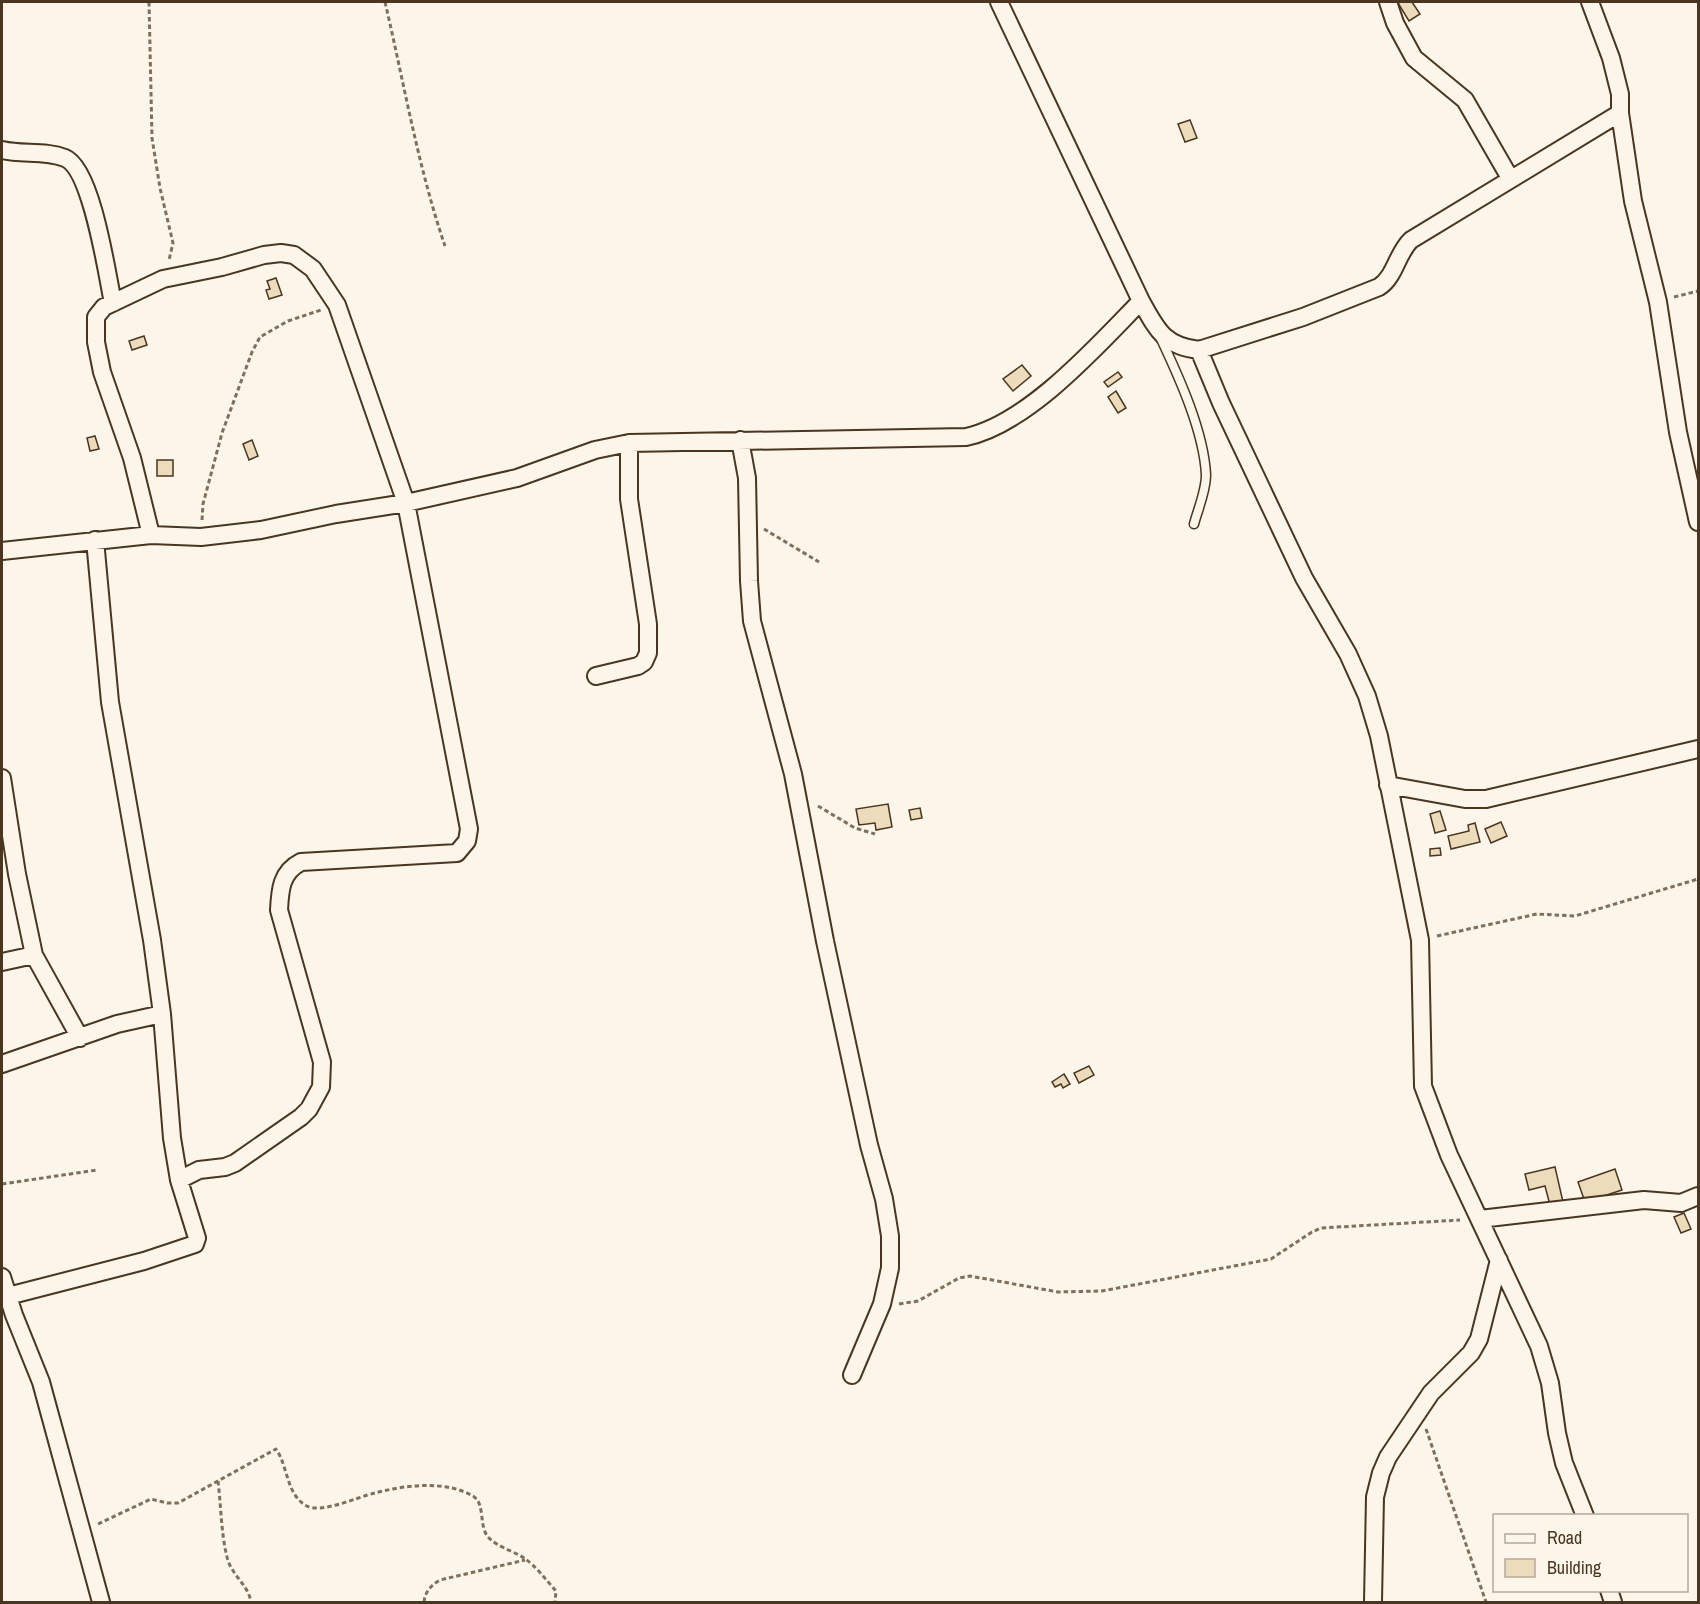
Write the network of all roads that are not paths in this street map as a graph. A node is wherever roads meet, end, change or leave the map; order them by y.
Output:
1 (999, 2) edge
2 (1388, 2) edge
3 (1590, 2) edge
4 (1620, 113) junction
5 (2, 150) edge
6 (1510, 178) junction
7 (1140, 301) junction
8 (113, 303) junction
9 (1157, 331) junction
10 (1199, 350) junction
11 (740, 440) junction
12 (628, 443) junction
13 (406, 503) junction
14 (1698, 522) edge
15 (1194, 524) dead end
16 (151, 535) junction
17 (95, 540) junction
18 (2, 551) edge
19 (596, 676) dead end
20 (1698, 748) edge
21 (2, 778) edge
22 (1388, 785) junction
23 (9, 875) edge
24 (34, 955) junction
25 (2, 962) edge
26 (162, 1014) junction
27 (80, 1038) junction
28 (2, 1064) edge
29 (179, 1180) junction
30 (1698, 1196) edge
31 (1681, 1203) junction
32 (1698, 1206) edge
33 (1480, 1219) junction
34 (1499, 1260) junction
35 (2, 1277) edge
36 (8, 1296) junction
37 (852, 1375) dead end
38 (1585, 1514) edge
39 (101, 1602) edge
40 (1373, 1602) edge

1 - 7 street
2 - 6 street
3 - 4 street
4 - 6 street
4 - 14 street
5 - 8 street
6 - 10 street
7 - 9 street
7 - 11 street
8 - 13 street
8 - 16 street
9 - 10 street
9 - 15 lane
10 - 22 street
11 - 12 street
11 - 37 street
12 - 13 street
12 - 19 street
13 - 16 street
13 - 29 street
16 - 17 street
17 - 18 street
17 - 26 street
20 - 22 street
21 - 23 street
22 - 33 street
23 - 24 street
24 - 25 street
24 - 27 street
26 - 27 street
26 - 29 street
27 - 28 street
29 - 36 street
30 - 31 street
31 - 32 street
31 - 33 street
33 - 34 street
34 - 38 street
34 - 40 street
35 - 36 street
36 - 39 street

